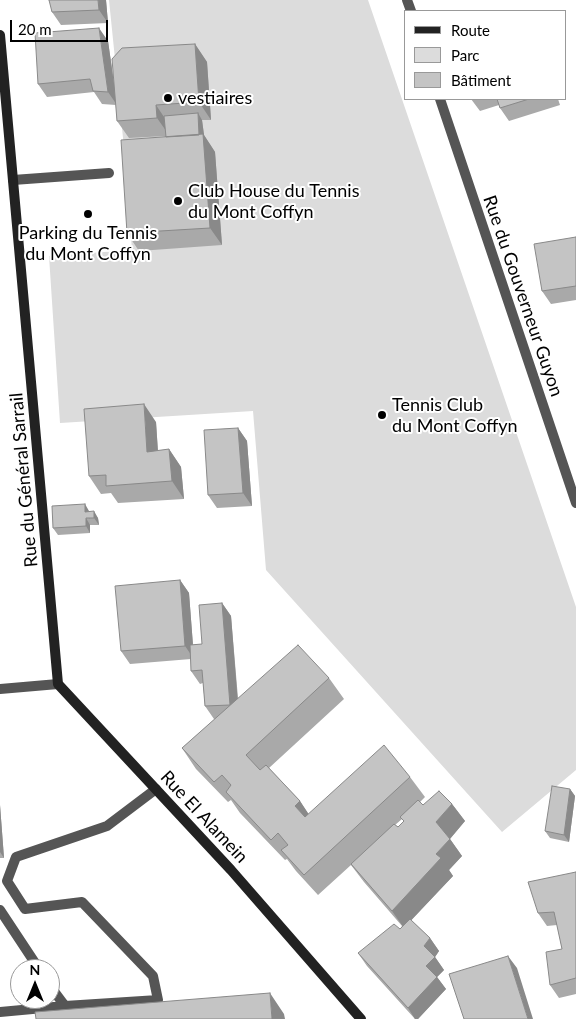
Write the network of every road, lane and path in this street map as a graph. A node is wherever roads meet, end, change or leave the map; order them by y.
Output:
1 (0, 35) edge
2 (440, 100) edge
3 (109, 173) dead end
4 (13, 180) junction
5 (576, 503) edge
6 (58, 684) junction
7 (0, 688) edge
8 (156, 789) junction
9 (0, 910) edge
10 (32, 959) edge
11 (60, 999) edge
12 (65, 1006) junction
13 (0, 1012) edge
14 (361, 1019) edge

1 - 4 street, Rue du Général Sarrail
2 - 5 street, Rue du Gouverneur Guyon
3 - 4 street
4 - 6 street, Rue du Général Sarrail
6 - 7 street
6 - 8 street, Rue El Alamein
8 - 12 street
8 - 14 street, Rue El Alamein
9 - 10 street
11 - 12 street
12 - 13 street

